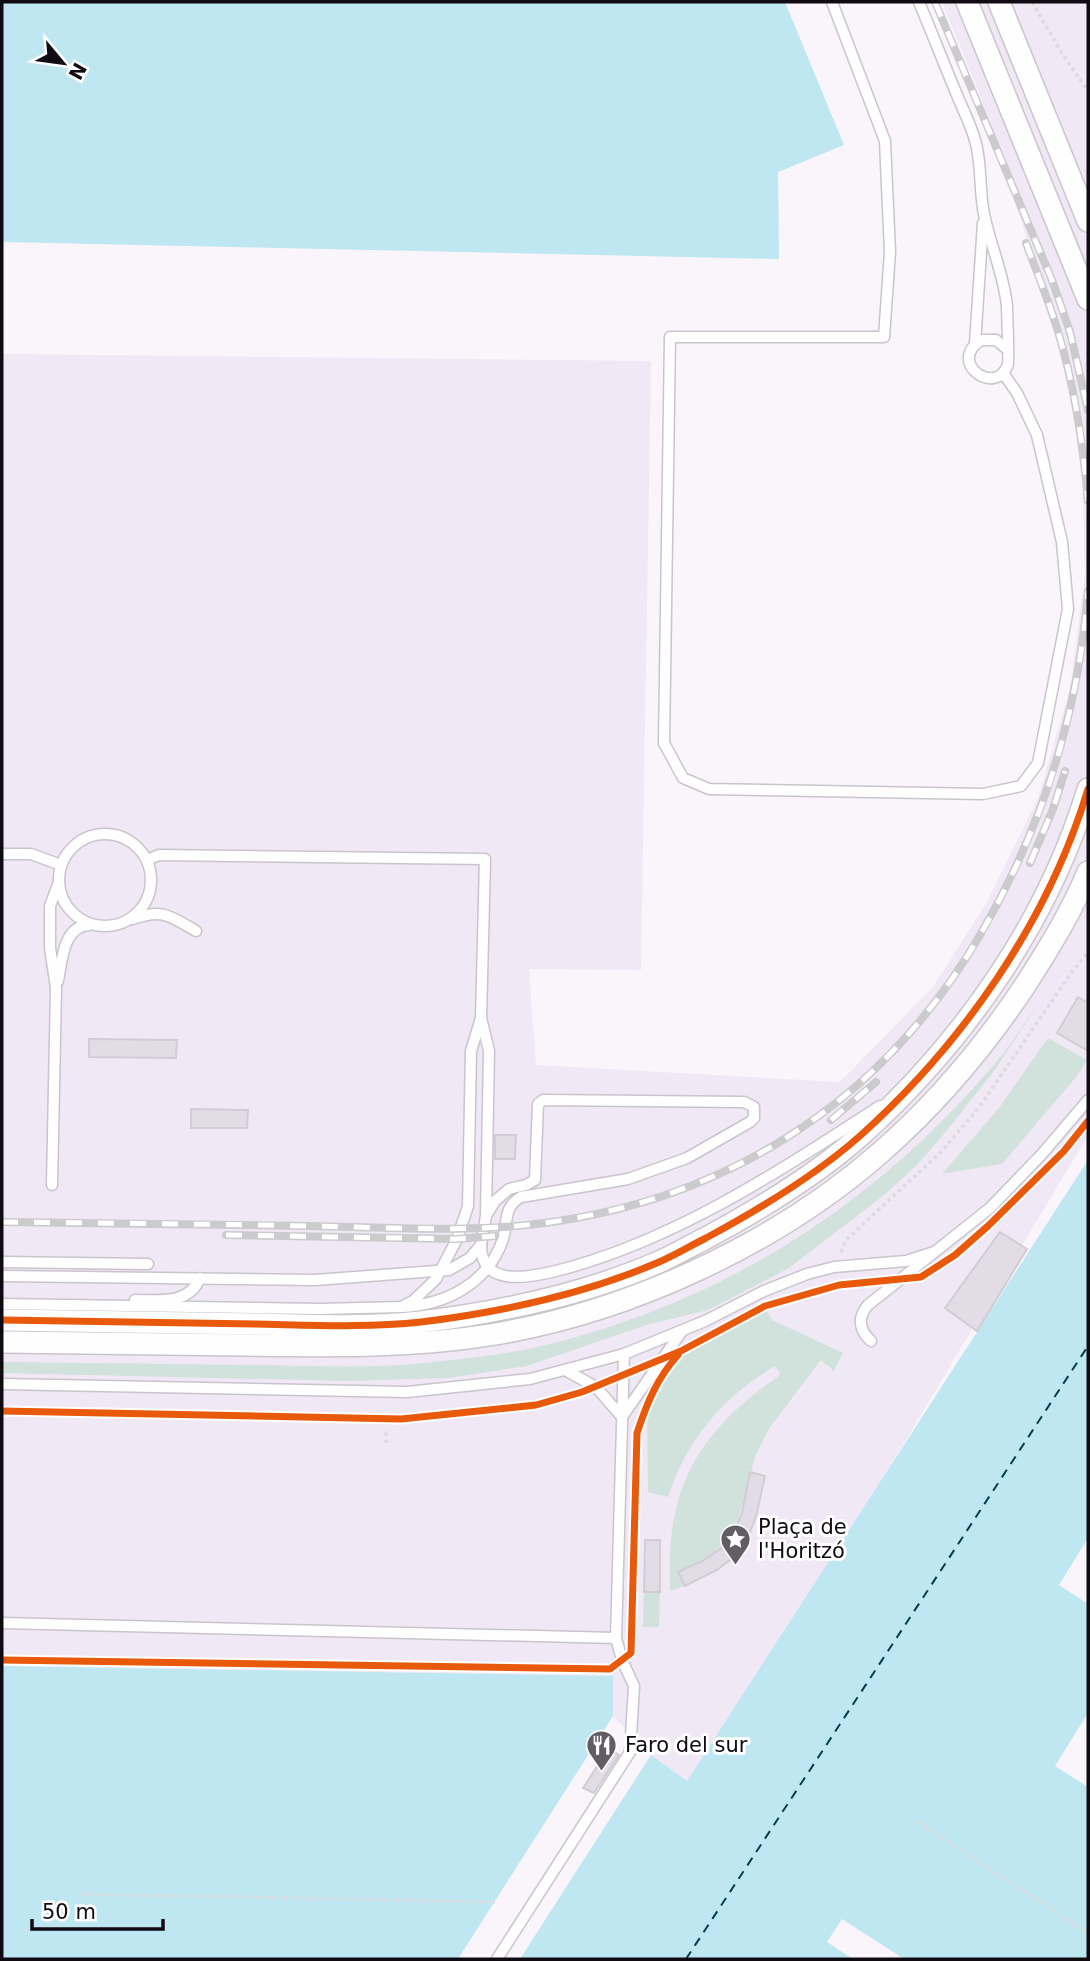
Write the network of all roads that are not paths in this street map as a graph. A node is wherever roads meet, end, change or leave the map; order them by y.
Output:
1 (832, 2) edge
2 (919, 2) edge
3 (967, 2) edge
4 (999, 2) edge
5 (984, 213) junction
6 (1088, 220) edge
7 (1088, 299) edge
8 (975, 344) junction
9 (1007, 349) junction
10 (1003, 373) junction
11 (1088, 789) edge
12 (2, 854) edge
13 (147, 860) junction
14 (61, 865) junction
15 (1088, 872) edge
16 (59, 882) junction
17 (127, 921) junction
18 (92, 925) junction
19 (196, 931) dead end
20 (56, 988) junction
21 (481, 1018) junction
22 (911, 1085) junction
23 (1088, 1100) edge
24 (52, 1185) dead end
25 (486, 1188) junction
26 (468, 1189) junction
27 (486, 1216) junction
28 (481, 1245) junction
29 (934, 1252) junction
30 (2, 1262) edge
31 (148, 1264) dead end
32 (487, 1266) junction
33 (440, 1272) junction
34 (2, 1276) edge
35 (200, 1279) junction
36 (2, 1304) edge
37 (105, 1307) junction
38 (401, 1307) junction
39 (2, 1320) edge
40 (682, 1330) junction
41 (871, 1341) dead end
42 (2, 1342) edge
43 (624, 1354) junction
44 (565, 1370) junction
45 (2, 1384) edge
46 (622, 1417) junction
47 (2, 1623) edge
48 (616, 1639) junction
49 (497, 1959) edge

1 - 10 lane
2 - 5 lane
3 - 7 street
4 - 6 street
5 - 8 lane
5 - 9 lane
8 - 9 lane
8 - 10 lane
9 - 10 lane
11 - 22 street
12 - 14 lane
13 - 14 lane
13 - 17 lane
13 - 21 lane
14 - 16 lane
15 - 42 street
16 - 18 lane
16 - 20 lane
17 - 18 lane
17 - 19 lane
18 - 20 lane
20 - 24 lane
21 - 25 lane
21 - 26 lane
22 - 32 lane
22 - 39 street
23 - 29 lane
25 - 26 lane
25 - 27 lane
26 - 33 lane
27 - 28 lane
27 - 32 lane
28 - 32 lane
28 - 33 lane
29 - 40 lane
29 - 41 lane
30 - 31 lane
32 - 38 lane
33 - 35 lane
33 - 38 lane
34 - 35 lane
35 - 37 lane
36 - 37 lane
37 - 38 lane
40 - 43 lane
40 - 46 lane
43 - 44 lane
43 - 46 lane
44 - 45 lane
44 - 46 lane
46 - 48 lane
47 - 48 lane
48 - 49 lane

